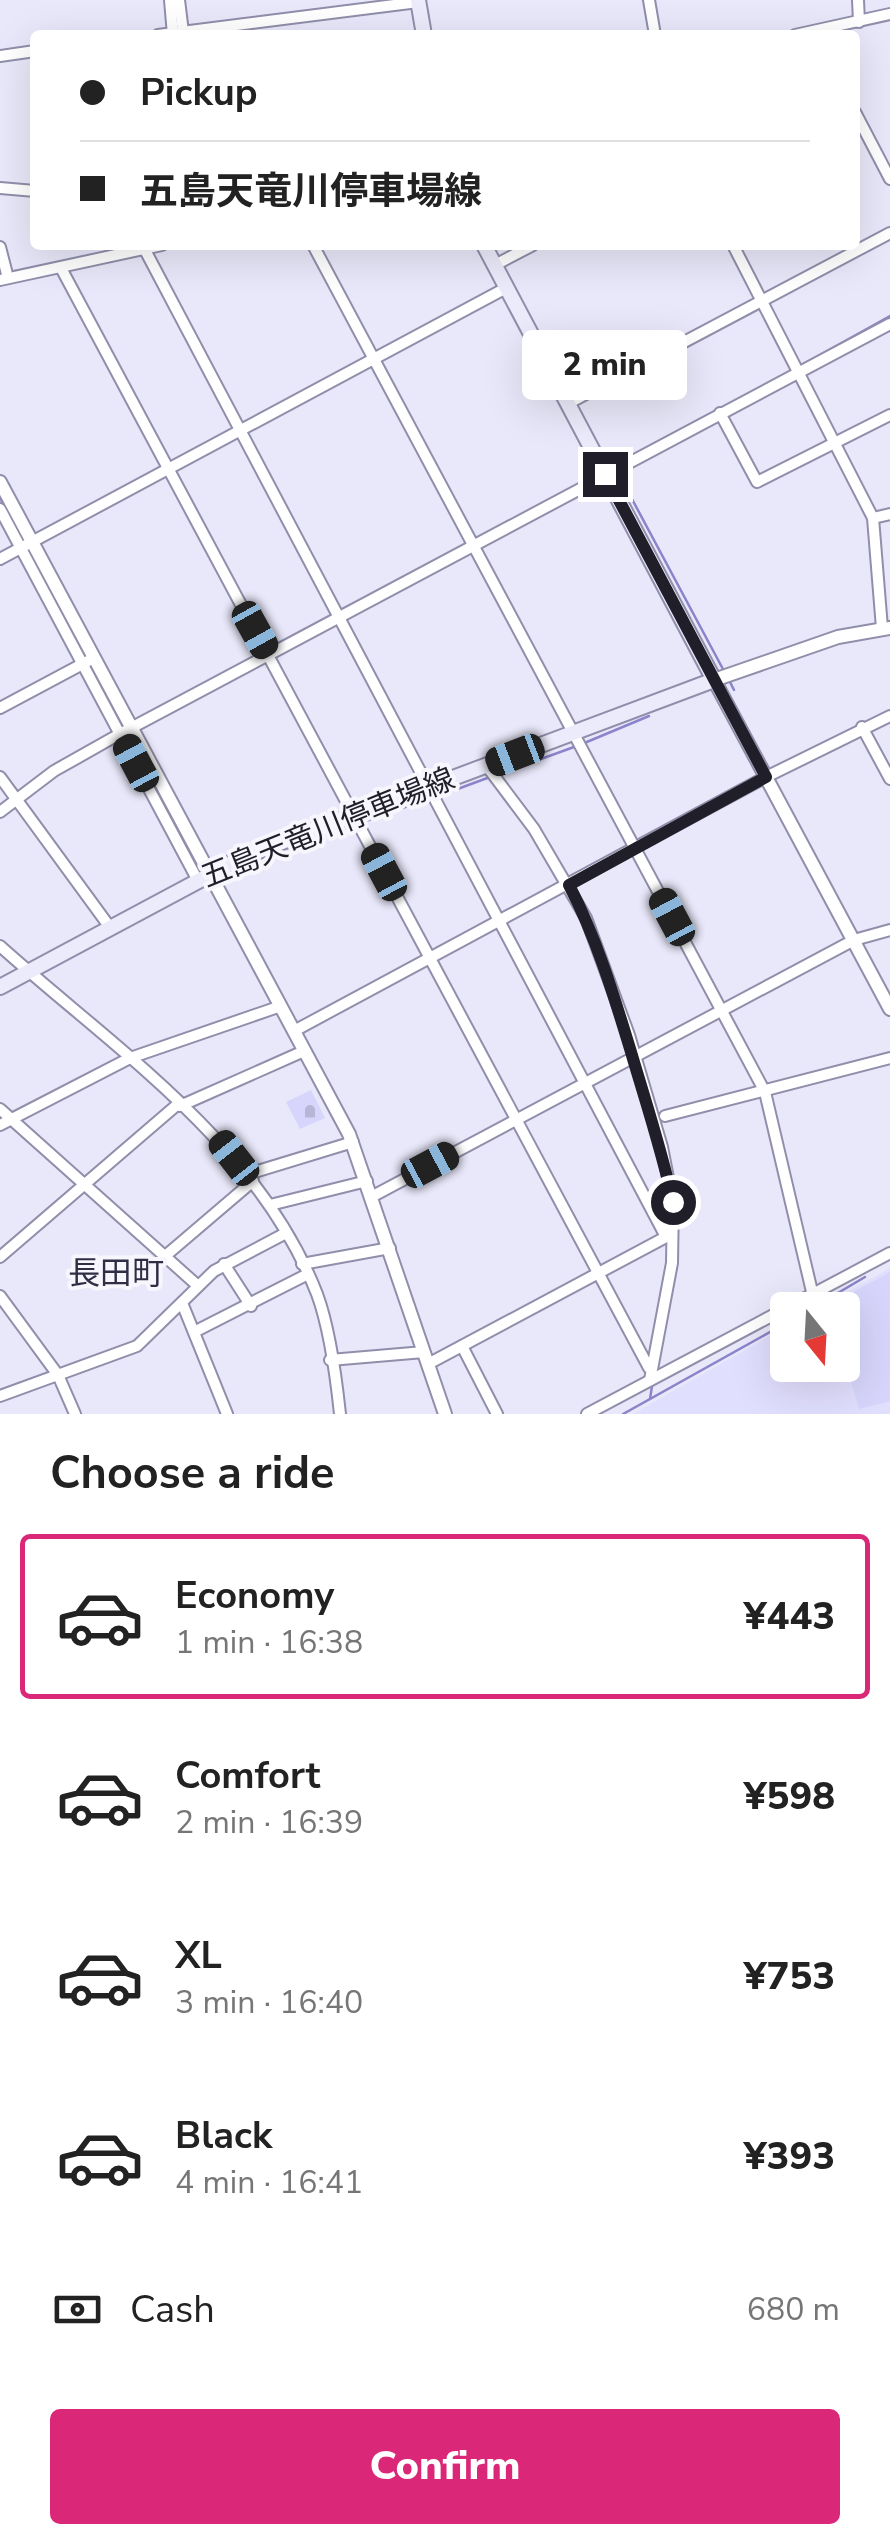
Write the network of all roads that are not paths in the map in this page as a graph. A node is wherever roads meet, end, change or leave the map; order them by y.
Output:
1 (170, 0) edge
2 (180, 0) edge
3 (649, 0) edge
4 (858, 0) edge
5 (418, 1) edge
6 (890, 14) edge
7 (859, 22) junction
8 (176, 30) edge
9 (177, 30) edge
10 (200, 30) edge
11 (423, 30) edge
12 (653, 30) edge
13 (833, 30) edge
14 (30, 52) edge
15 (0, 56) edge
16 (860, 122) edge
17 (890, 179) edge
18 (0, 188) edge
19 (30, 191) edge
20 (890, 233) edge
21 (0, 247) edge
22 (860, 249) edge
23 (118, 250) edge
24 (145, 250) joint
25 (316, 250) edge
26 (486, 250) edge
27 (523, 250) edge
28 (736, 250) edge
29 (858, 250) edge
30 (122, 255) junction
31 (494, 265) junction
32 (60, 268) junction
33 (4, 279) edge
34 (506, 288) junction
35 (762, 302) junction
36 (890, 324) edge
37 (374, 360) junction
38 (798, 372) junction
39 (567, 404) junction
40 (720, 414) junction
41 (890, 415) edge
42 (241, 432) junction
43 (834, 444) junction
44 (168, 468) junction
45 (605, 474) junction
46 (0, 482) edge
47 (0, 509) edge
48 (890, 514) edge
49 (874, 518) junction
50 (27, 545) junction
51 (473, 546) junction
52 (0, 559) edge
53 (340, 618) junction
54 (886, 628) edge
55 (269, 656) junction
56 (88, 661) junction
57 (714, 680) junction
58 (0, 708) edge
59 (890, 716) edge
60 (862, 727) junction
61 (126, 732) junction
62 (573, 733) junction
63 (486, 766) junction
64 (766, 777) junction
65 (0, 778) edge
66 (890, 779) edge
67 (428, 787) junction
68 (18, 798) junction
69 (0, 812) edge
70 (353, 815) junction
71 (636, 850) junction
72 (203, 876) junction
73 (569, 885) junction
74 (498, 922) junction
75 (109, 926) junction
76 (890, 930) edge
77 (854, 940) junction
78 (0, 946) edge
79 (430, 958) junction
80 (28, 971) junction
81 (0, 987) edge
82 (281, 1006) junction
83 (890, 1010) edge
84 (722, 1012) junction
85 (294, 1031) junction
86 (304, 1051) junction
87 (130, 1058) junction
88 (890, 1058) edge
89 (634, 1061) junction
90 (585, 1083) junction
91 (765, 1092) junction
92 (179, 1105) junction
93 (0, 1109) edge
94 (665, 1116) dead end
95 (516, 1119) junction
96 (5, 1122) edge
97 (353, 1142) junction
98 (250, 1178) junction
99 (368, 1181) junction
100 (82, 1186) junction
101 (372, 1196) junction
102 (270, 1205) junction
103 (286, 1233) junction
104 (390, 1248) junction
105 (890, 1253) edge
106 (164, 1257) junction
107 (0, 1258) edge
108 (224, 1264) junction
109 (305, 1269) junction
110 (599, 1273) junction
111 (198, 1286) junction
112 (812, 1292) edge
113 (820, 1292) edge
114 (0, 1296) edge
115 (182, 1303) junction
116 (251, 1306) junction
117 (770, 1318) edge
118 (194, 1332) junction
119 (462, 1346) junction
120 (427, 1358) junction
121 (330, 1360) junction
122 (649, 1368) junction
123 (58, 1375) junction
124 (650, 1380) junction
125 (0, 1396) edge
126 (75, 1414) edge
127 (228, 1414) edge
128 (340, 1414) edge
129 (445, 1414) edge
130 (497, 1414) edge
131 (586, 1414) edge

1 - 8 street
2 - 9 street
3 - 12 street
4 - 7 street
5 - 10 street
5 - 11 main road
6 - 7 street
7 - 13 street
14 - 15 street
16 - 17 street
18 - 19 street
20 - 22 street
21 - 33 street
23 - 30 street
24 - 30 street
24 - 42 street
25 - 37 street
26 - 31 main road
27 - 31 street
28 - 35 street
29 - 35 street
30 - 32 street
31 - 34 main road
32 - 33 street
32 - 44 street
34 - 37 street
34 - 39 main road
35 - 38 street
35 - 39 street
36 - 38 street
37 - 42 street
37 - 51 street
38 - 40 street
38 - 43 street
39 - 45 main road
40 - 43 street
40 - 45 street
41 - 43 street
42 - 44 street
42 - 53 street
43 - 49 street
44 - 50 street
44 - 55 street
45 - 51 street
45 - 57 main road
46 - 50 street
47 - 50 street
48 - 49 street
49 - 54 street
50 - 52 street
50 - 56 street
51 - 53 street
51 - 62 street
53 - 55 street
53 - 67 street
54 - 57 street
55 - 61 street
55 - 70 street
56 - 58 street
56 - 61 street
57 - 62 main road, 五島天竜川停車場線
57 - 64 street
59 - 60 street
60 - 64 street
60 - 66 street
61 - 68 street
61 - 72 street
62 - 63 main road, 五島天竜川停車場線
62 - 71 street
63 - 67 main road, 五島天竜川停車場線
63 - 73 street
64 - 71 street
64 - 77 street
65 - 68 street
67 - 70 main road, 五島天竜川停車場線
67 - 74 street
68 - 69 street
68 - 75 street
70 - 72 main road, 五島天竜川停車場線
70 - 79 street
71 - 73 street
71 - 84 street
72 - 75 main road, 五島天竜川停車場線
72 - 82 street
73 - 74 street
73 - 89 street
74 - 79 street
74 - 90 street
75 - 80 main road, 五島天竜川停車場線
76 - 77 street
77 - 83 street
77 - 84 street
78 - 80 street
79 - 85 street
79 - 95 street
80 - 81 main road, 五島天竜川停車場線
80 - 87 street
82 - 85 street
82 - 87 street
84 - 89 street
84 - 91 street
85 - 86 street
86 - 92 street
86 - 97 street
87 - 92 street
87 - 96 street
88 - 91 street
89 - 90 street
89 - 122 street
90 - 95 street
90 - 110 street
91 - 94 street
91 - 112 street
92 - 98 street
92 - 100 street
93 - 96 street
95 - 101 street
95 - 110 street
96 - 100 street
97 - 98 street
97 - 99 street
98 - 102 street
98 - 106 street
99 - 101 street
99 - 102 street
100 - 106 street
100 - 107 street
101 - 104 street
102 - 103 street
103 - 108 street
103 - 109 street
104 - 109 street
104 - 120 street
105 - 113 street
106 - 111 street
108 - 111 street
108 - 116 street
109 - 116 street
109 - 121 street
110 - 119 street
110 - 122 street
111 - 115 street
114 - 123 street
115 - 118 street
115 - 123 street
116 - 118 street
117 - 124 street
118 - 127 street
119 - 120 street
119 - 130 street
120 - 121 street
120 - 129 street
121 - 128 street
122 - 124 street
123 - 125 street
123 - 126 street
124 - 131 street

